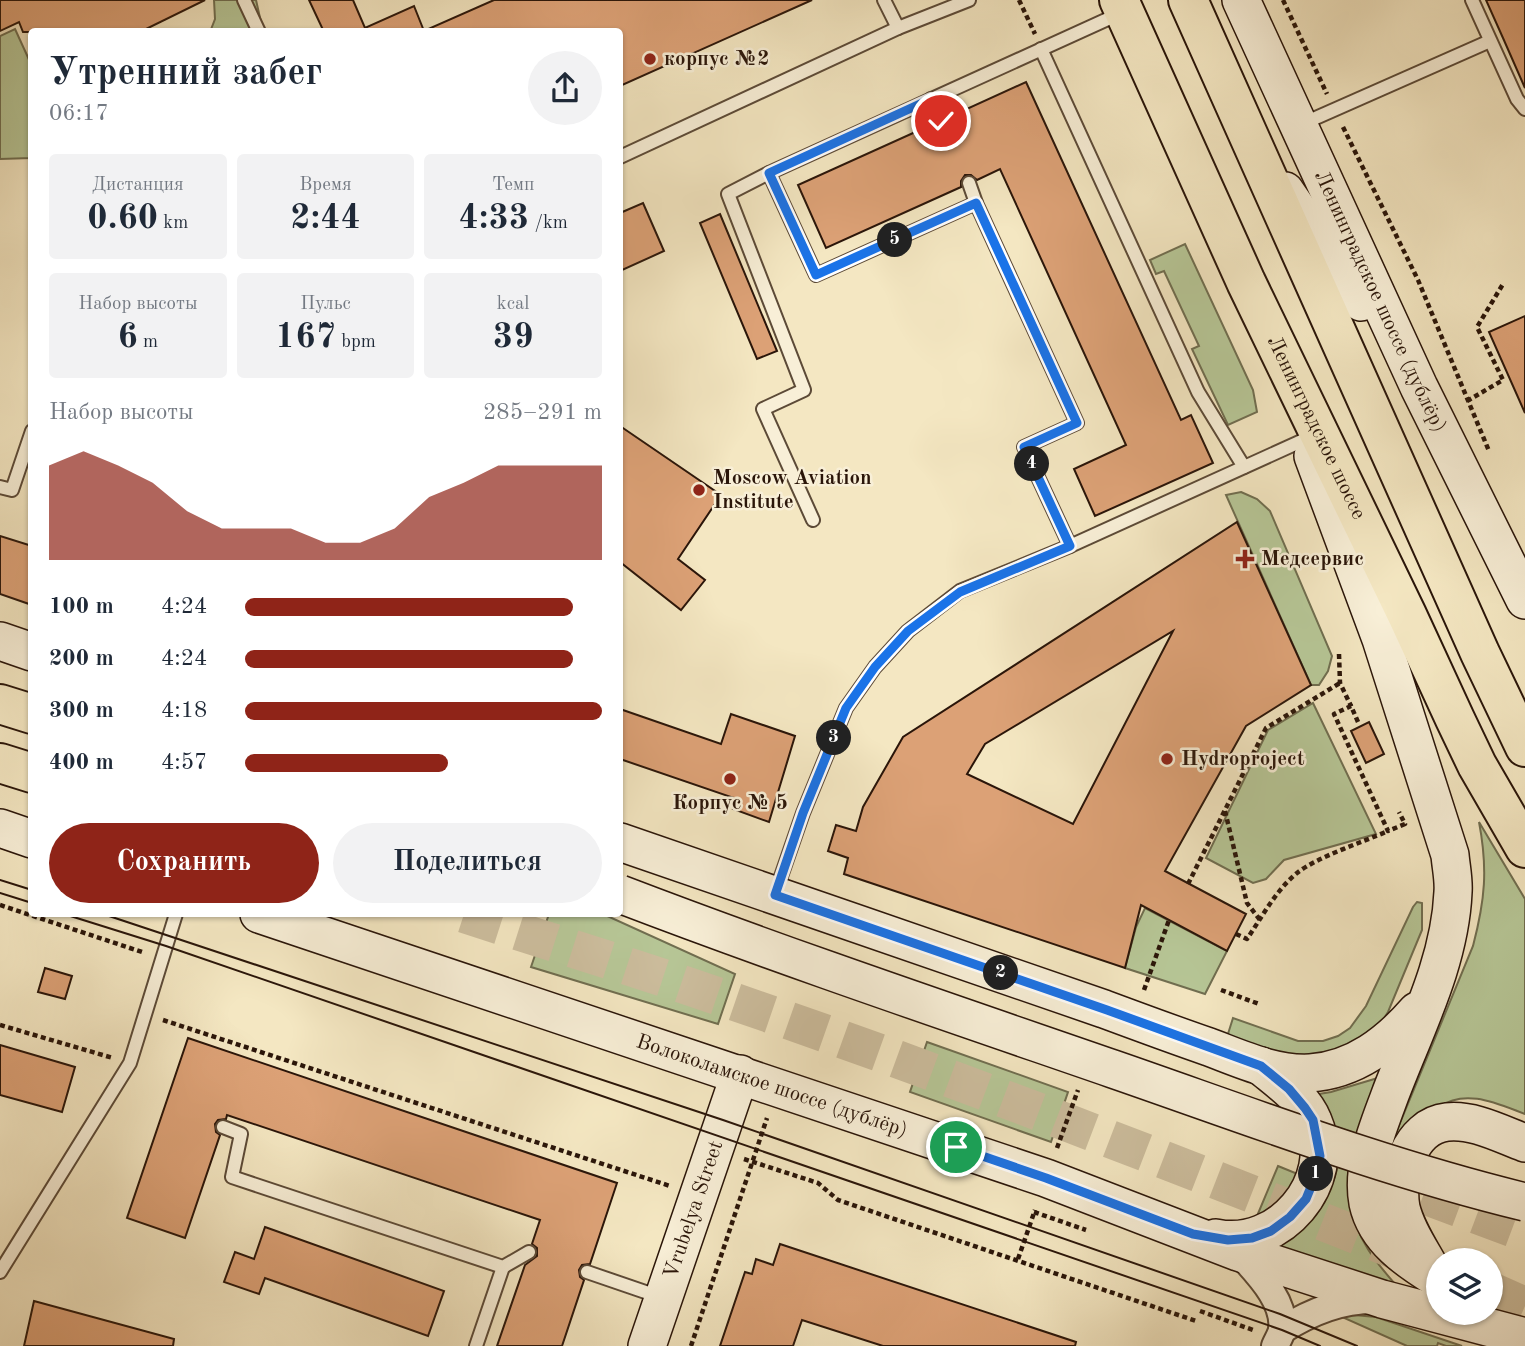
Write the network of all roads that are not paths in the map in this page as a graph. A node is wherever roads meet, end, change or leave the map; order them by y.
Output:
1 (244, 0) edge
2 (884, 0) edge
3 (969, 0) edge
4 (1188, 0) edge
5 (1241, 0) edge
6 (1472, 0) edge
7 (1122, 6) edge
8 (257, 28) edge
9 (898, 28) junction
10 (1490, 41) junction
11 (1041, 48) junction
12 (931, 99) junction
13 (1525, 109) edge
14 (941, 121) dead end
15 (1299, 125) junction
16 (1256, 149) junction
17 (623, 156) edge
18 (769, 173) junction
19 (970, 183) dead end
20 (976, 203) junction
21 (1246, 282) junction
22 (1419, 387) junction
23 (1306, 439) junction
24 (28, 443) edge
25 (1244, 467) junction
26 (0, 487) edge
27 (813, 520) dead end
28 (1070, 546) junction
29 (1525, 600) edge
30 (0, 642) edge
31 (28, 651) edge
32 (0, 704) edge
33 (28, 713) edge
34 (1525, 747) edge
35 (0, 763) edge
36 (28, 772) edge
37 (0, 828) edge
38 (28, 838) edge
39 (623, 843) edge
40 (1525, 848) edge
41 (623, 895) edge
42 (775, 895) junction
43 (175, 917) edge
44 (268, 917) edge
45 (1429, 997) junction
46 (1261, 1066) junction
47 (740, 1074) junction
48 (223, 1127) dead end
49 (1525, 1143) edge
50 (1525, 1202) edge
51 (1193, 1234) junction
52 (529, 1252) dead end
53 (1238, 1252) junction
54 (1426, 1260) edge
55 (503, 1267) junction
56 (0, 1272) edge
57 (587, 1272) dead end
58 (1426, 1272) edge
59 (663, 1298) junction
60 (1382, 1299) junction
61 (1503, 1309) edge
62 (1525, 1319) edge
63 (1525, 1337) edge
64 (1279, 1338) edge
65 (476, 1346) edge
66 (648, 1346) edge

1 - 8 lane
2 - 9 lane
3 - 9 lane
4 - 16 main road
5 - 15 main road, Ленинградское шоссе (дублёр)
6 - 10 lane
7 - 11 lane
7 - 21 main road, Ленинградское шоссе
9 - 17 lane
10 - 13 lane
10 - 15 lane
11 - 12 lane
11 - 25 lane
12 - 14 lane
12 - 18 lane
15 - 22 main road, Ленинградское шоссе (дублёр)
16 - 22 main road
16 - 34 main road
18 - 20 lane
18 - 27 lane
19 - 20 lane
20 - 28 lane
21 - 23 main road
21 - 40 main road, Ленинградское шоссе
22 - 29 main road, Ленинградское шоссе (дублёр)
23 - 25 lane
23 - 45 main road
24 - 26 lane
25 - 28 lane
28 - 42 lane
30 - 31 main road
32 - 33 main road
35 - 36 main road
37 - 38 main road
39 - 42 main road
41 - 50 main road, bridge
42 - 46 main road
43 - 56 lane
44 - 47 main road, Волоколамское шоссе (дублёр)
45 - 46 main road
45 - 58 main road
46 - 51 main road
47 - 51 main road, Волоколамское шоссе (дублёр)
47 - 59 main road, Vrubelya Street
48 - 55 lane
49 - 54 main road
51 - 53 main road, Волоколамское шоссе (дублёр)
52 - 55 lane
53 - 60 main road, Волоколамское шоссе (дублёр)
53 - 64 street
55 - 65 lane
57 - 59 lane
59 - 66 main road, Vrubelya Street
60 - 63 main road, Волоколамское шоссе (дублёр)
60 - 64 street
61 - 62 main road

